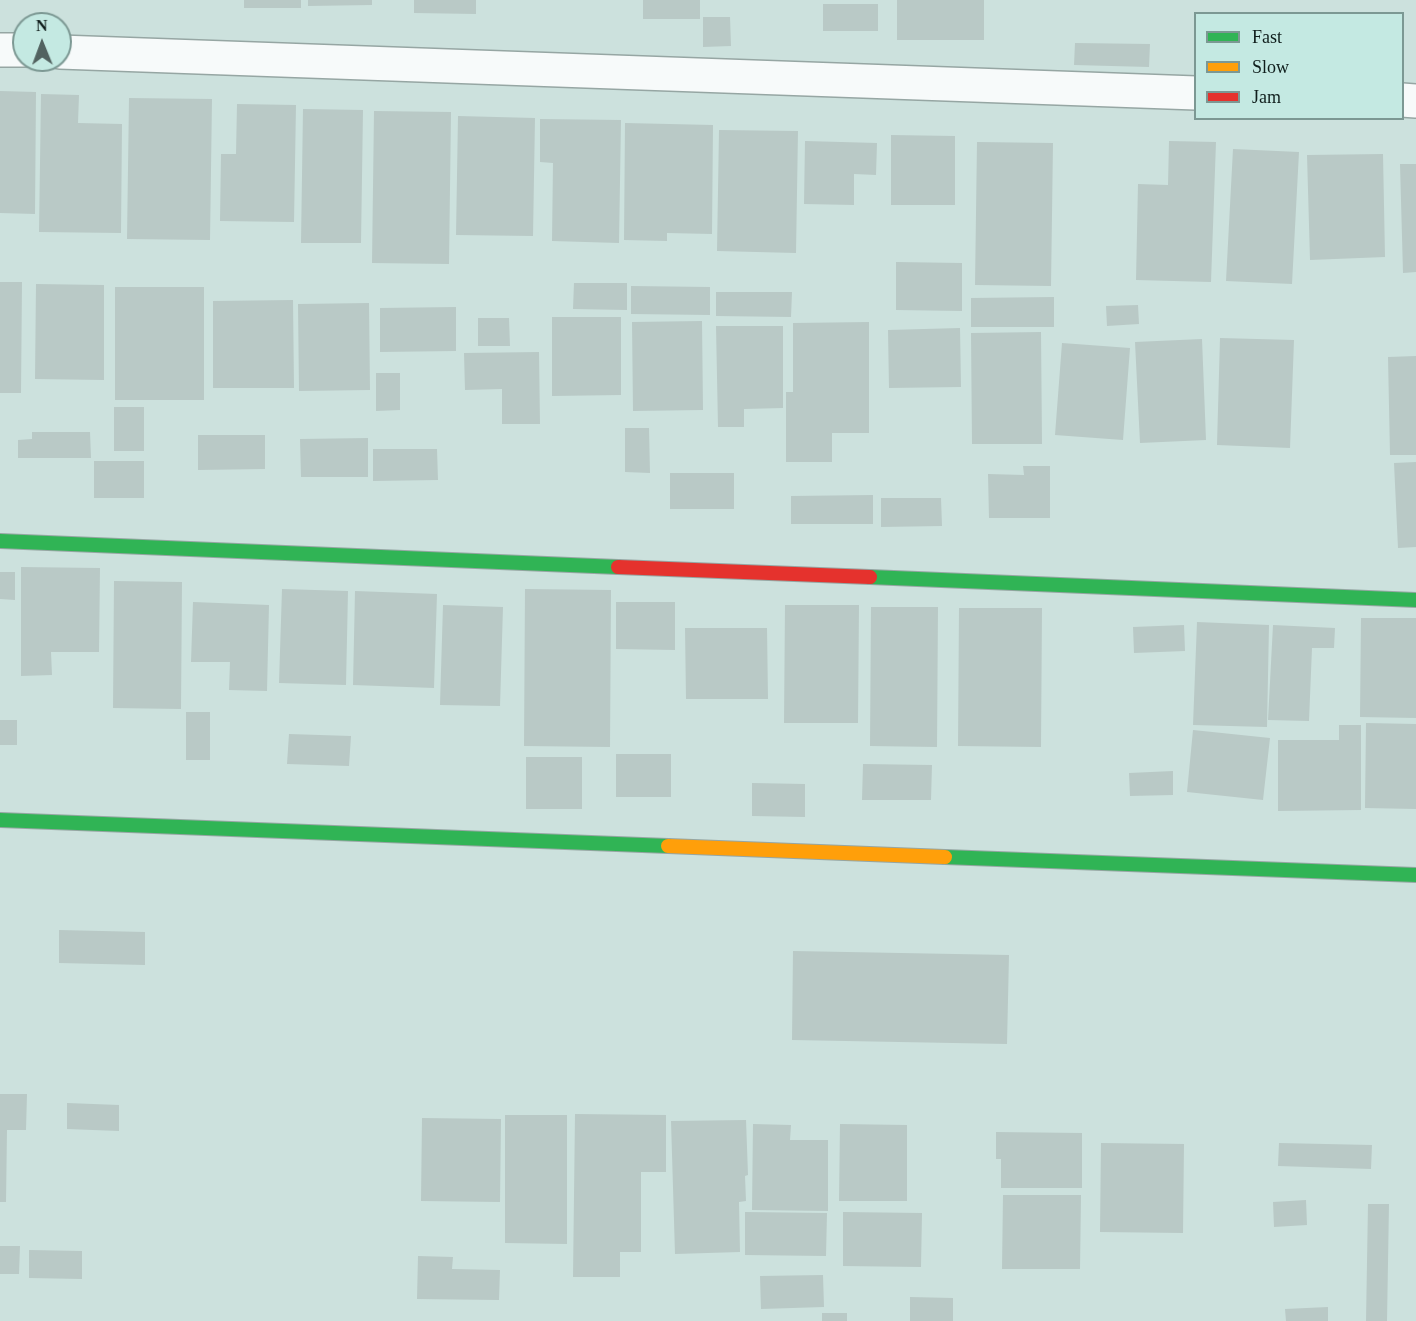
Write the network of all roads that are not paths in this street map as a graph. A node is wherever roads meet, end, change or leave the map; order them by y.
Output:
1 (72, 52) edge
2 (1194, 93) edge
3 (0, 541) edge
4 (1416, 600) edge
5 (0, 820) edge
6 (1416, 875) edge

1 - 2 street
3 - 4 street
5 - 6 street

